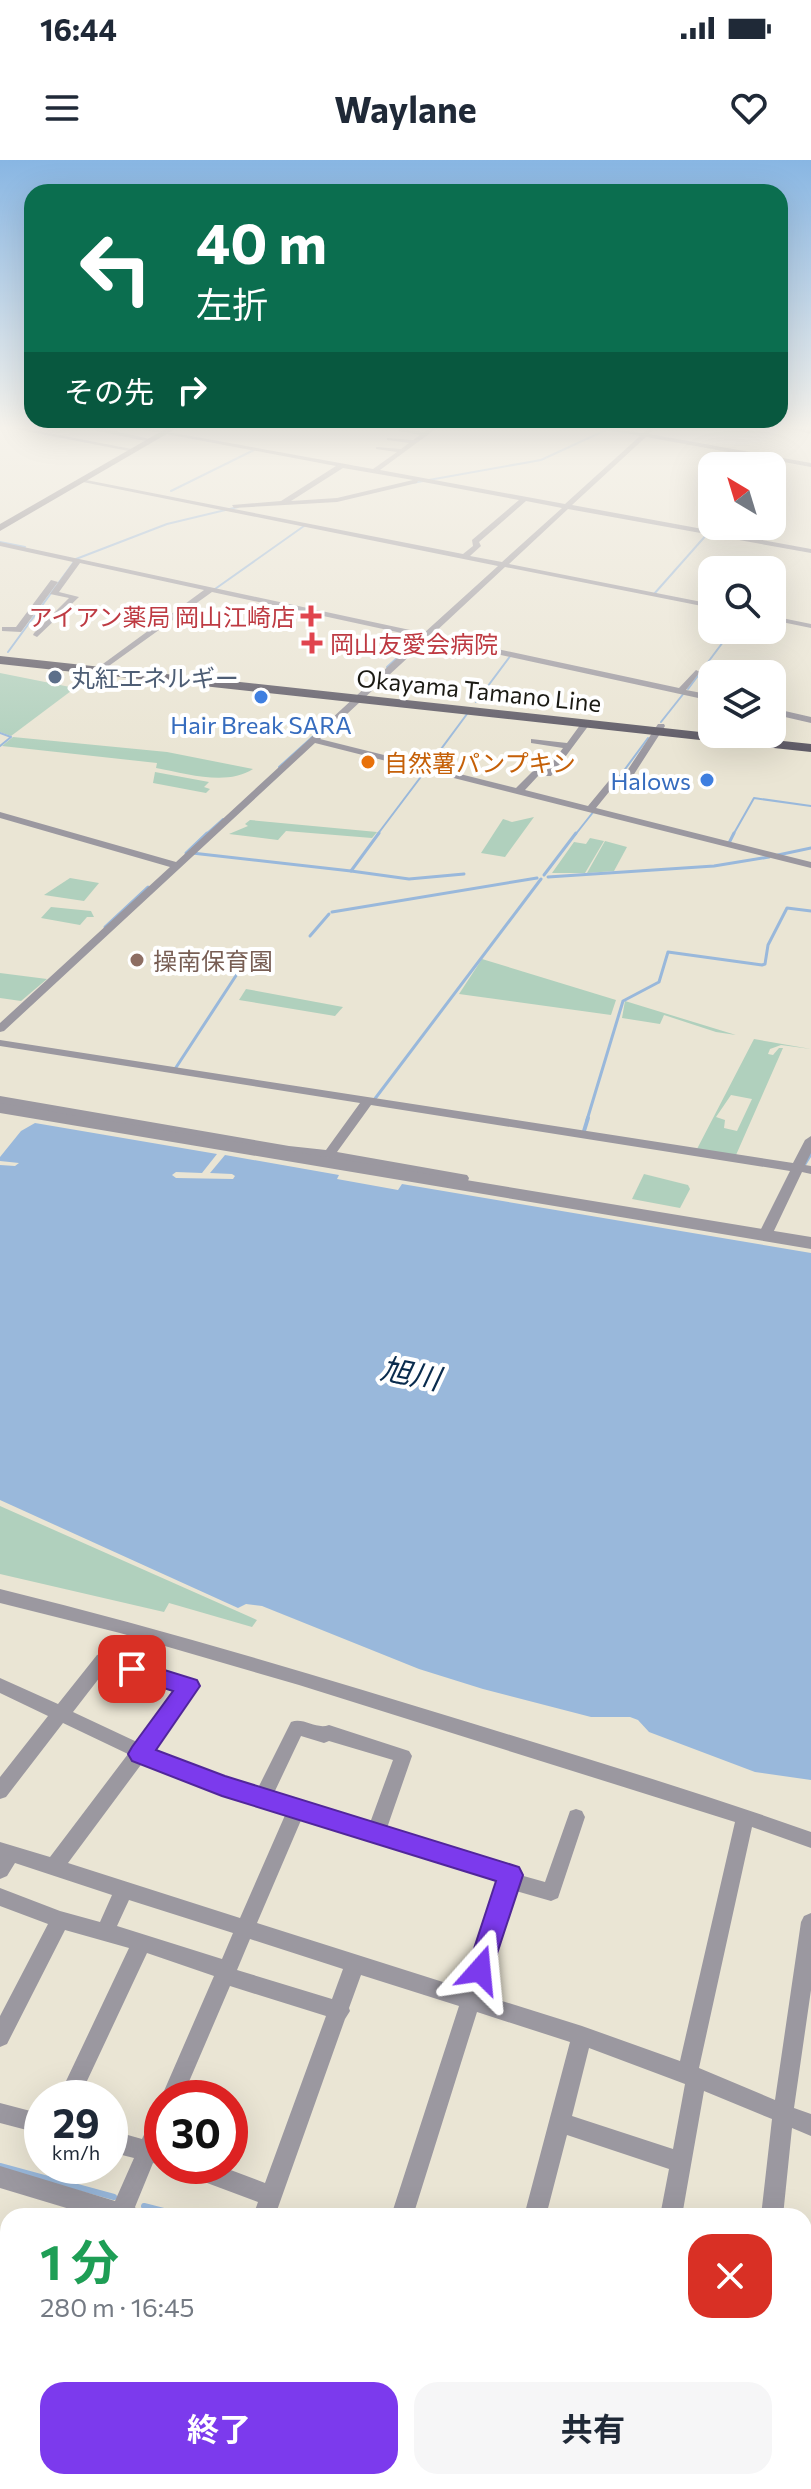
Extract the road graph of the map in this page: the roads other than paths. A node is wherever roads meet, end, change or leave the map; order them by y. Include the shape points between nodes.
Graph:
1 (362, 537) edge
2 (481, 537) edge
3 (534, 537) edge
4 (733, 537) edge
5 (0, 544) edge
6 (811, 551) edge
7 (464, 557) junction
8 (74, 560) junction
9 (503, 565) junction
10 (213, 589) junction
11 (698, 603) edge
12 (786, 621) edge
13 (811, 626) edge
14 (5, 629) dead end
15 (37, 635) dead end
16 (426, 635) junction
17 (0, 657) edge
18 (102, 668) junction
19 (696, 672) dead end
20 (681, 691) junction
21 (698, 695) edge
22 (358, 696) junction
23 (786, 714) edge
24 (811, 720) edge
25 (586, 723) junction
26 (660, 729) junction
27 (698, 731) edge
28 (312, 740) junction
29 (534, 741) dead end
30 (786, 741) edge
31 (811, 745) edge
32 (569, 746) junction
33 (518, 792) junction
34 (593, 811) junction
35 (0, 815) edge
36 (176, 865) junction
37 (811, 865) edge
38 (0, 1029) edge
39 (0, 1043) edge
40 (0, 1100) edge
41 (367, 1103) junction
42 (0, 1108) edge
43 (811, 1140) edge
44 (288, 1152) junction
45 (329, 1154) junction
46 (800, 1169) edge
47 (461, 1184) junction
48 (765, 1235) junction
49 (811, 1243) edge
50 (0, 1596) edge
51 (0, 1685) edge
52 (60, 1715) junction
53 (140, 1754) junction
54 (0, 1791) edge
55 (262, 1798) junction
56 (297, 1809) junction
57 (576, 1817) dead end
58 (745, 1818) junction
59 (376, 1833) junction
60 (811, 1840) edge
61 (4, 1859) edge
62 (55, 1866) junction
63 (509, 1880) junction
64 (122, 1895) junction
65 (0, 1897) edge
66 (60, 1920) junction
67 (811, 1922) edge
68 (105, 1931) junction
69 (242, 1933) junction
70 (142, 1942) junction
71 (354, 1969) junction
72 (225, 1972) junction
73 (468, 2006) junction
74 (340, 2011) junction
75 (0, 2037) edge
76 (580, 2042) junction
77 (692, 2077) junction
78 (77, 2080) edge
79 (179, 2080) edge
80 (0, 2113) edge
81 (783, 2114) junction
82 (24, 2119) edge
83 (558, 2122) junction
84 (811, 2125) edge
85 (681, 2162) junction
86 (144, 2174) edge
87 (0, 2177) edge
88 (226, 2184) edge
89 (268, 2206) edge
90 (100, 2208) edge
91 (127, 2208) edge
92 (405, 2208) edge
93 (537, 2208) edge
94 (672, 2208) edge
95 (773, 2208) edge

1 - 7 street
2 - 7 street
3 - 9 street
4 - 6 street
5 - 8 street
7 - 9 street
8 - 10 street
8 - 14 street via 18,630
8 - 15 street via 54,594 75,597
9 - 11 street
9 - 16 street
10 - 16 street
10 - 18 street
12 - 13 street
16 - 20 street
16 - 22 street
17 - 18 main road, Okayama Tamano Line
18 - 22 main road, Okayama Tamano Line
19 - 20 street
20 - 21 street
22 - 25 main road, Okayama Tamano Line
22 - 26 main road, Okayama Tamano Line
22 - 28 street
23 - 24 street
25 - 26 main road, Okayama Tamano Line
25 - 32 street
26 - 27 main road, Okayama Tamano Line
26 - 31 main road, Okayama Tamano Line
26 - 34 street via 626,780 615,779
28 - 33 street
28 - 36 street
29 - 32 street
30 - 31 main road, Okayama Tamano Line
32 - 33 street via 548,774 536,773
33 - 34 street
34 - 37 street
35 - 36 street
36 - 38 street
39 - 41 street
40 - 44 street
41 - 45 street
41 - 46 street
42 - 44 street
43 - 46 street
44 - 45 street
44 - 47 street
45 - 47 street via 437,1172 463,1178
46 - 48 street
47 - 48 street
48 - 49 street
50 - 58 street via 241,1659
51 - 52 street
52 - 53 street
52 - 53 street via 103,1660 189,1686
52 - 54 street
53 - 55 street
53 - 62 street
55 - 56 street
55 - 59 street via 297,1727 329,1733 403,1756
56 - 59 street
56 - 69 street
57 - 63 street via 551,1892
58 - 60 street
58 - 77 street
59 - 63 street via 511,1875
61 - 62 street
62 - 64 street
63 - 73 street
64 - 68 street
64 - 69 street
65 - 66 street
66 - 68 street
66 - 75 street
67 - 81 street
68 - 70 street
69 - 71 street
69 - 72 street
70 - 72 street
70 - 78 street
71 - 73 street
71 - 74 street
72 - 74 street
72 - 79 street
73 - 76 street
73 - 92 street
74 - 89 street
76 - 77 street
76 - 83 street
77 - 81 street
77 - 85 street
80 - 82 street
81 - 84 street
81 - 95 street
83 - 85 street
83 - 93 street
85 - 94 street
86 - 91 street
87 - 90 street
88 - 89 street

